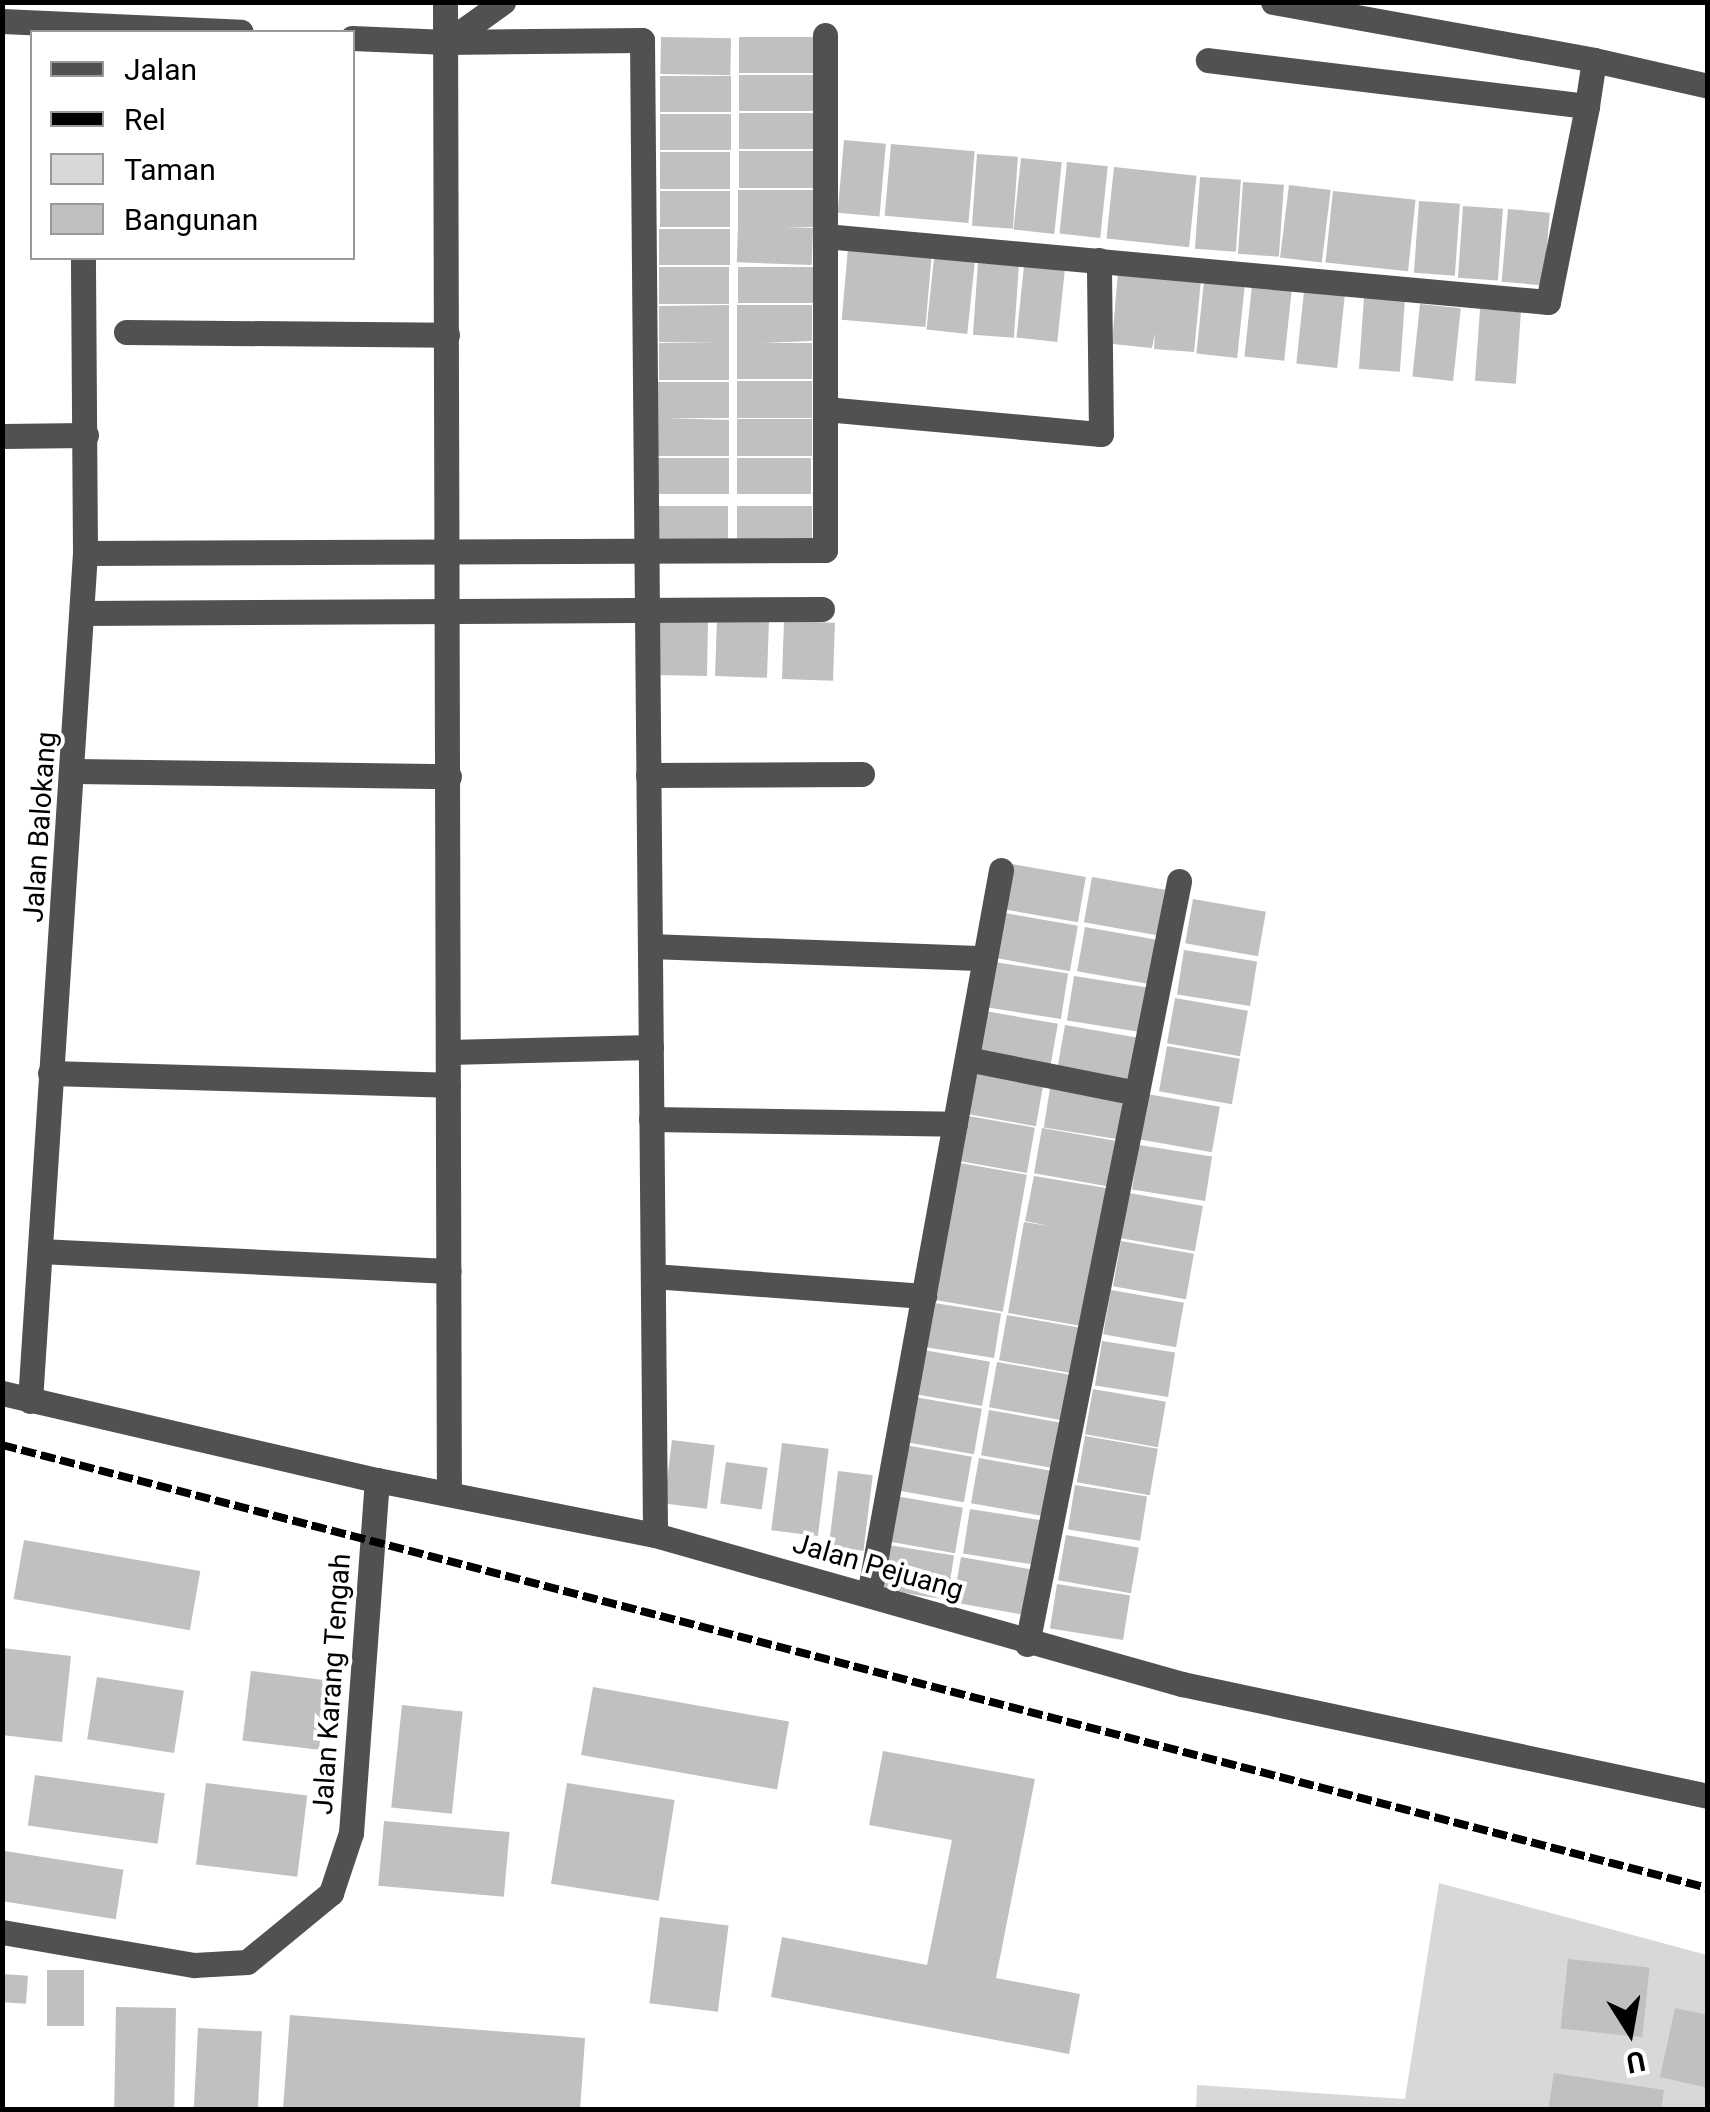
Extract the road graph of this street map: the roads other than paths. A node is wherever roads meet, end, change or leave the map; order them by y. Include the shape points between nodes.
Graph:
1 (445, 2) edge
2 (503, 2) edge
3 (1273, 2) edge
4 (73, 20) edge
5 (2, 22) edge
6 (213, 30) edge
7 (825, 35) dead end
8 (355, 38) edge
9 (447, 42) junction
10 (1208, 60) dead end
11 (1594, 60) junction
12 (1708, 86) edge
13 (1587, 106) junction
14 (824, 236) junction
15 (83, 260) edge
16 (1099, 260) junction
17 (126, 332) dead end
18 (447, 335) junction
19 (825, 410) junction
20 (86, 435) junction
21 (2, 436) edge
22 (647, 551) junction
23 (447, 552) junction
24 (85, 553) junction
25 (647, 609) junction
26 (822, 609) dead end
27 (447, 610) junction
28 (82, 612) junction
29 (75, 771) junction
30 (862, 774) dead end
31 (648, 775) junction
32 (448, 776) junction
33 (1001, 870) dead end
34 (1179, 881) dead end
35 (650, 946) junction
36 (984, 958) junction
37 (651, 1046) junction
38 (448, 1052) junction
39 (967, 1058) junction
40 (50, 1073) junction
41 (448, 1085) junction
42 (1136, 1093) junction
43 (651, 1119) junction
44 (955, 1124) junction
45 (40, 1251) junction
46 (449, 1271) junction
47 (652, 1276) junction
48 (924, 1296) junction
49 (2, 1393) edge
50 (30, 1401) junction
51 (377, 1480) junction
52 (450, 1490) junction
53 (655, 1534) junction
54 (869, 1595) junction
55 (1028, 1644) junction
56 (1708, 1796) edge
57 (2, 1932) edge

1 - 9 street
2 - 9 street
3 - 11 street
4 - 5 street
4 - 6 street
7 - 14 street
8 - 9 street
9 - 18 street
9 - 22 street via 642,40
10 - 13 street
11 - 12 street
11 - 13 street
13 - 16 street via 1548,302
14 - 16 street
14 - 19 street
15 - 20 street, Jalan Balokang
16 - 19 street via 1101,434
17 - 18 street
18 - 23 street
19 - 22 street via 825,550
20 - 21 street
20 - 24 street, Jalan Balokang
22 - 23 street
22 - 25 street
23 - 24 street
23 - 27 street
24 - 28 street, Jalan Balokang
25 - 26 street
25 - 27 street
25 - 31 street
27 - 28 street
27 - 32 street
28 - 29 street, Jalan Balokang
29 - 32 street
29 - 40 street, Jalan Balokang
30 - 31 street
31 - 35 street
32 - 38 street
33 - 36 street
34 - 42 street
35 - 36 street
35 - 37 street
36 - 39 street
37 - 38 street
37 - 43 street
38 - 41 street
39 - 42 street
39 - 44 street
40 - 41 street
40 - 45 street, Jalan Balokang
41 - 46 street
42 - 55 street
43 - 44 street
43 - 47 street
44 - 48 street
45 - 46 street
45 - 50 street, Jalan Balokang
46 - 52 street
47 - 48 street
47 - 53 street
48 - 54 street
49 - 50 street, Jalan Pejuang
50 - 51 street, Jalan Pejuang
51 - 52 street, Jalan Pejuang
51 - 57 street, Jalan Karang Tengah via 351,1833 330,1892 247,1962 194,1965
52 - 53 street, Jalan Pejuang
53 - 54 street, Jalan Pejuang
54 - 55 street, Jalan Pejuang
55 - 56 street, Jalan Pejuang via 1182,1684

